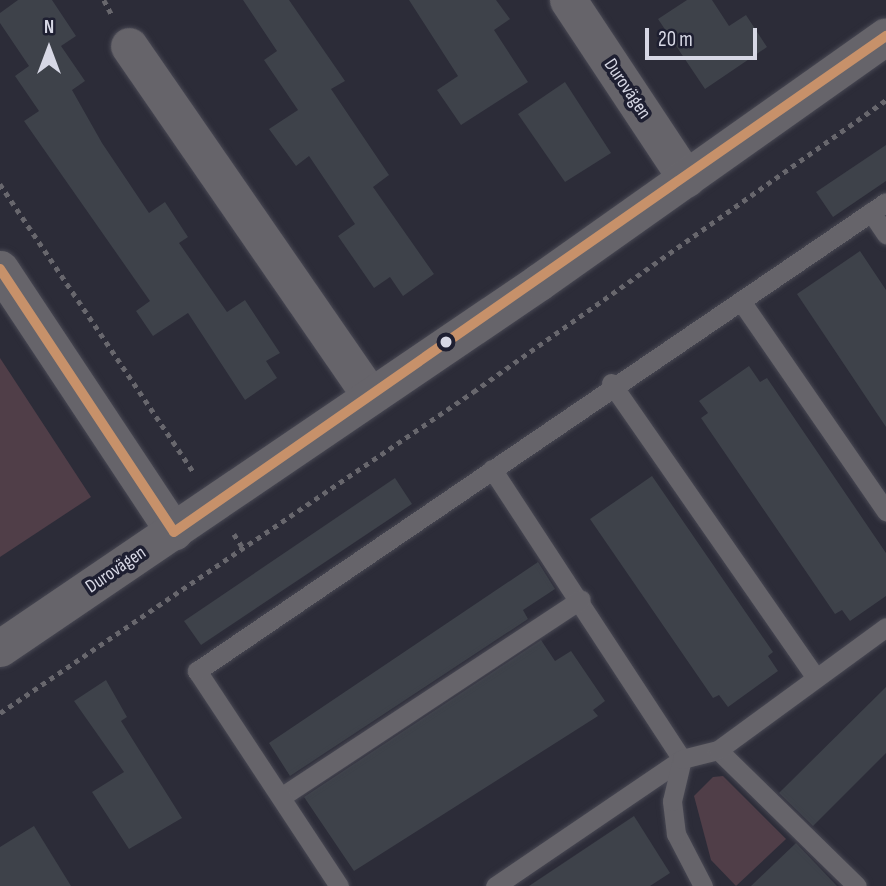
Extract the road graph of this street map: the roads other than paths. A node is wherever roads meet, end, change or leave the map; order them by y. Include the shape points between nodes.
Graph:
1 (568, 0) edge
2 (886, 36) edge
3 (129, 46) dead end
4 (686, 178) junction
5 (879, 207) edge
6 (886, 234) edge
7 (0, 269) edge
8 (743, 304) junction
9 (611, 383) junction
10 (370, 396) junction
11 (492, 469) junction
12 (886, 511) edge
13 (174, 532) junction
14 (581, 599) junction
15 (886, 626) edge
16 (0, 648) edge
17 (815, 677) junction
18 (718, 750) junction
19 (682, 759) junction
20 (281, 797) junction
21 (339, 886) edge
22 (495, 886) edge
23 (702, 886) edge
24 (857, 886) edge

1 - 4 street, Durovägen
2 - 4 street, Durovägen
3 - 10 street
4 - 10 street, Durovägen
5 - 6 lane
5 - 8 lane
7 - 13 street
8 - 9 lane
8 - 12 lane
9 - 11 lane
9 - 17 lane
10 - 13 street, Durovägen
11 - 14 lane
11 - 20 lane via 197,671
13 - 16 street, Durovägen
14 - 19 lane
14 - 20 lane
15 - 17 lane
17 - 18 lane
18 - 19 lane
18 - 24 lane
19 - 22 lane
19 - 23 lane via 672,801 676,834
20 - 21 lane

